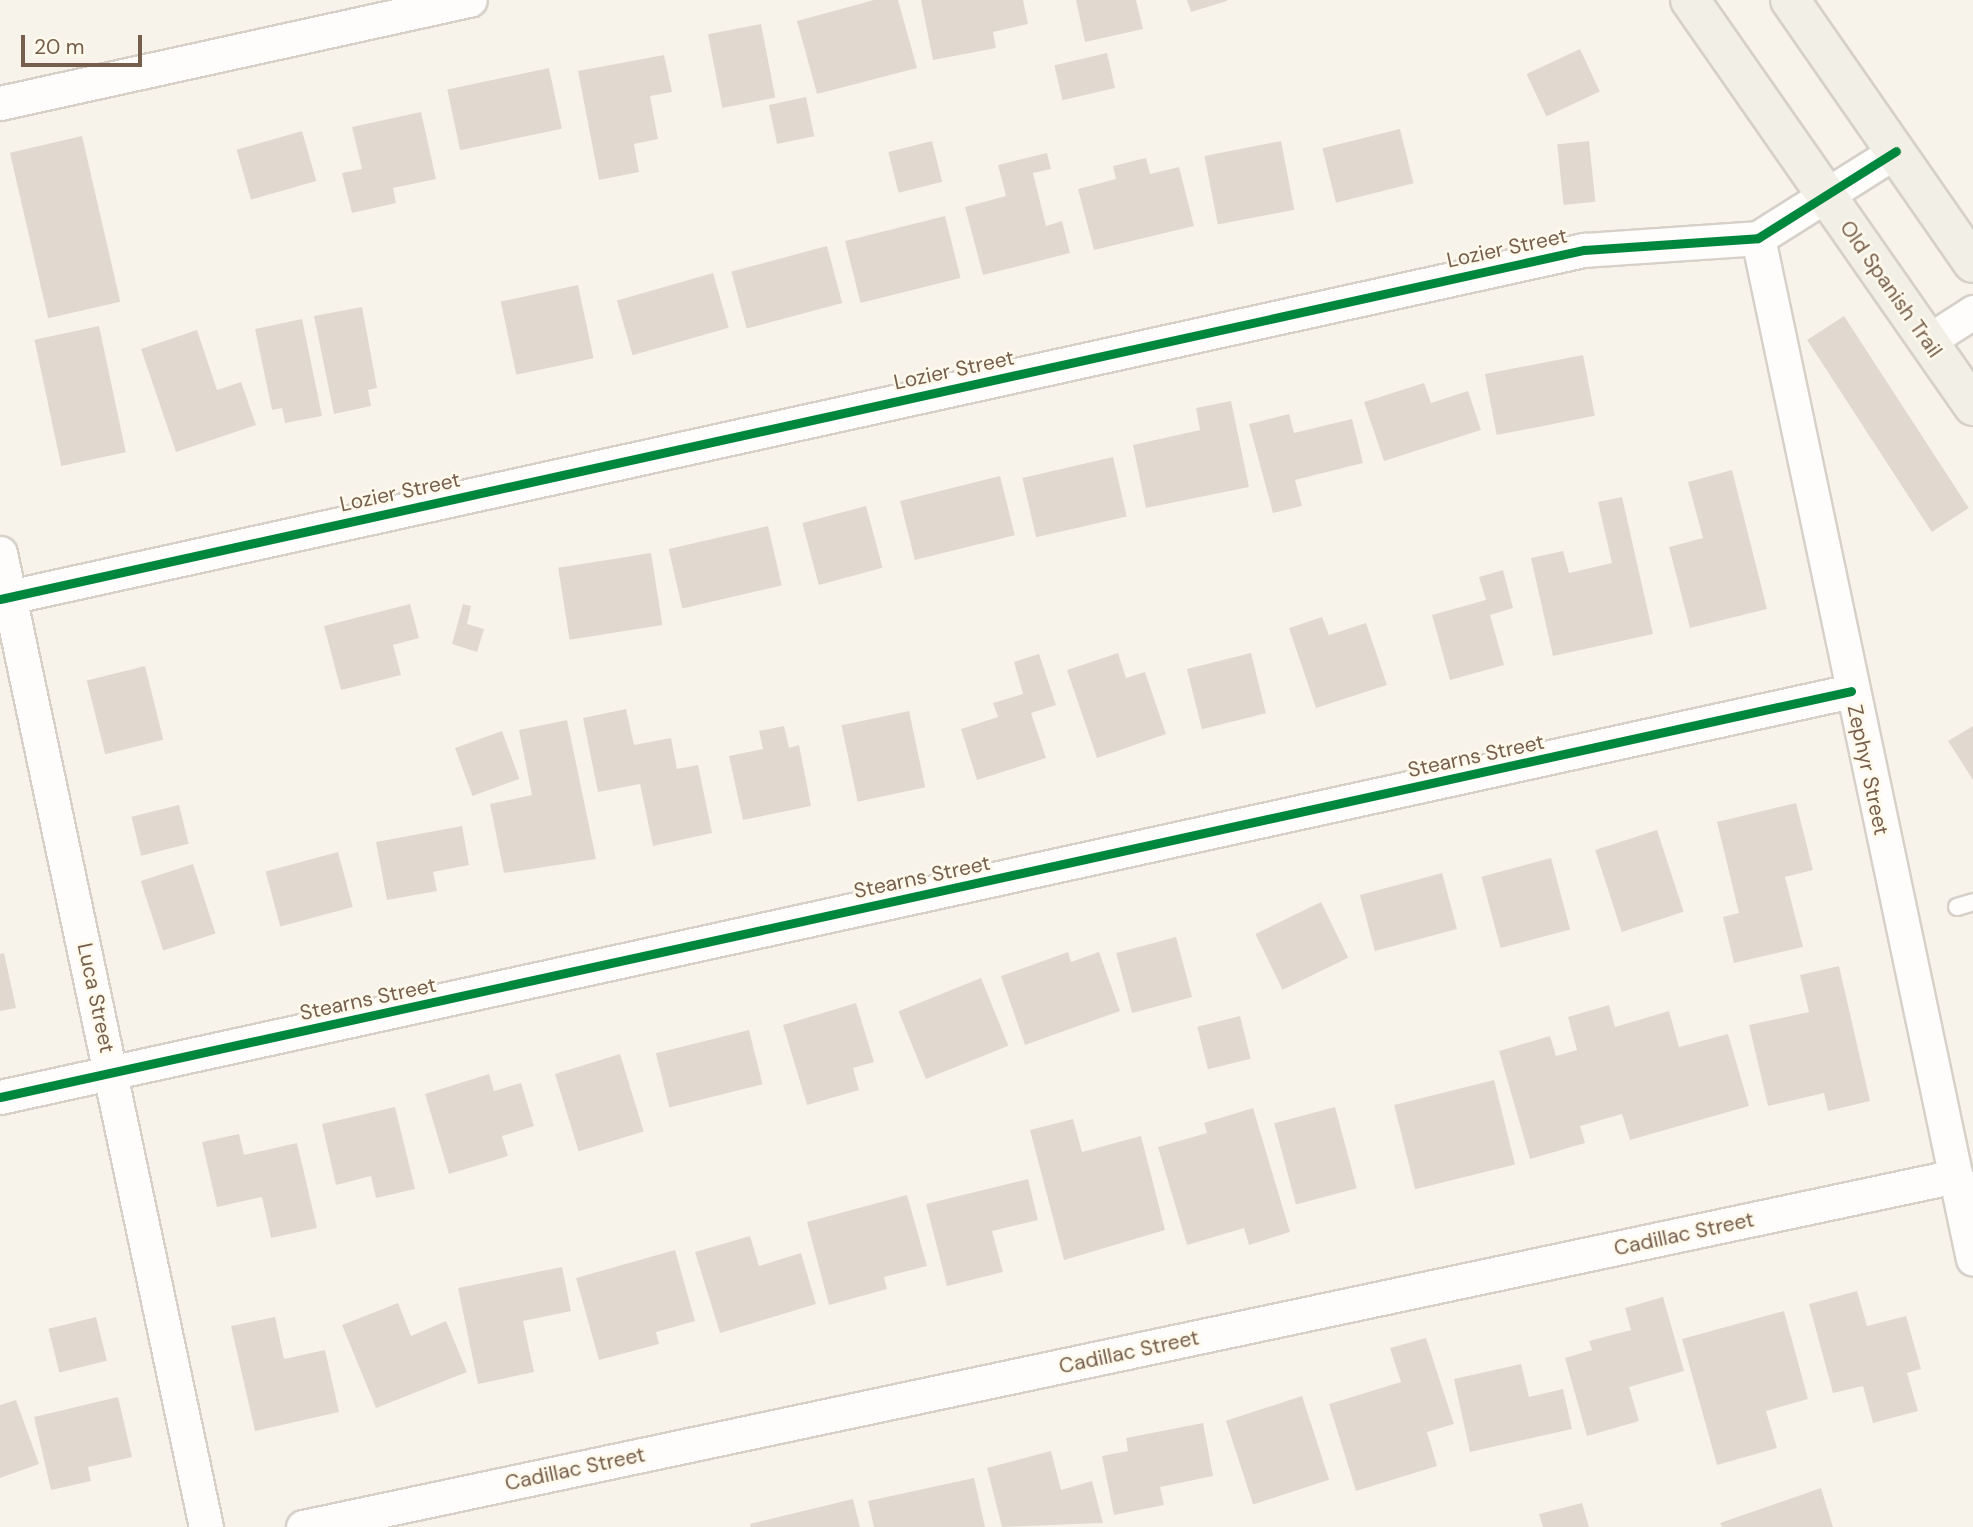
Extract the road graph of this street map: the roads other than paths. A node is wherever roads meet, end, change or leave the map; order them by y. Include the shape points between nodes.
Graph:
1 (470, 0) edge
2 (1690, 0) edge
3 (1790, 0) edge
4 (0, 103) edge
5 (1896, 151) junction
6 (1828, 200) junction
7 (1758, 238) junction
8 (1973, 263) edge
9 (1973, 312) edge
10 (1928, 341) junction
11 (1973, 405) edge
12 (0, 552) edge
13 (5, 598) edge
14 (1851, 691) junction
15 (112, 1073) junction
16 (0, 1097) edge
17 (1956, 1176) junction
18 (1973, 1259) edge
19 (206, 1527) edge
20 (303, 1527) edge

1 - 4 street
2 - 6 main road, Old Spanish Trail
3 - 5 main road
5 - 6 street, Lozier Street
5 - 8 main road
6 - 7 street, Lozier Street
6 - 10 main road, Old Spanish Trail
7 - 13 street, Lozier Street via 1584,250
7 - 14 street, Zephyr Street
9 - 10 street
10 - 11 main road, Old Spanish Trail
12 - 13 street, Luca Street
13 - 15 street, Luca Street
14 - 15 street, Stearns Street
14 - 17 street, Zephyr Street
15 - 16 street, Stearns Street
15 - 19 street, Luca Street
17 - 18 street, Zephyr Street
17 - 20 street, Cadillac Street

